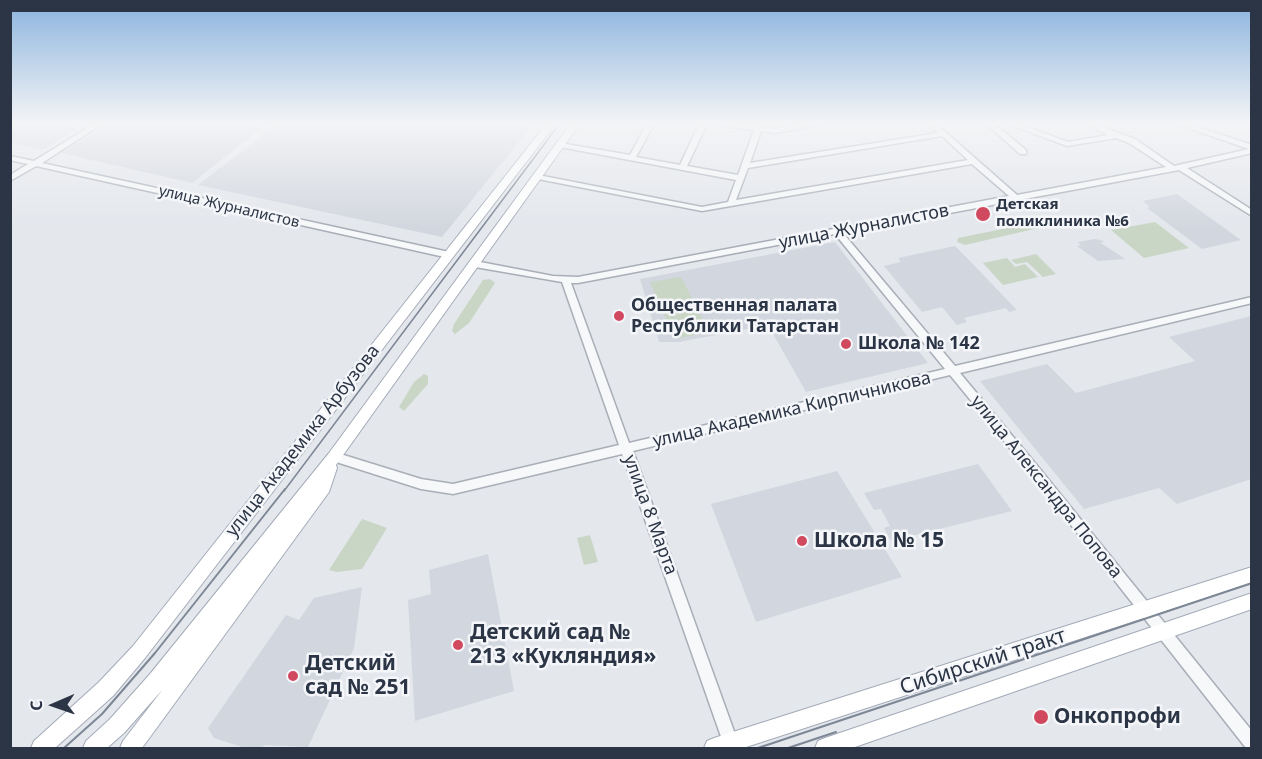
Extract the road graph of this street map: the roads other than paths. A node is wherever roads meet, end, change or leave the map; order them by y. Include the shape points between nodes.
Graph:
1 (45, 157) edge
2 (525, 157) edge
3 (551, 157) edge
4 (629, 157) edge
5 (687, 157) edge
6 (748, 157) edge
7 (798, 157) edge
8 (970, 157) edge
9 (1160, 157) edge
10 (1216, 157) edge
11 (10, 158) edge
12 (632, 158) joint
13 (974, 161) junction
14 (35, 164) junction
15 (745, 166) junction
16 (682, 167) junction
17 (1176, 167) junction
18 (538, 177) junction
19 (740, 178) junction
20 (10, 179) edge
21 (1016, 198) junction
22 (731, 204) junction
23 (1251, 214) edge
24 (837, 231) junction
25 (448, 255) junction
26 (475, 264) junction
27 (566, 281) junction
28 (1251, 300) edge
29 (952, 372) junction
30 (626, 449) junction
31 (334, 457) junction
32 (1251, 575) edge
33 (1251, 601) edge
34 (1146, 610) junction
35 (1162, 630) junction
36 (1251, 744) edge
37 (726, 747) edge
38 (41, 748) edge
39 (93, 748) edge
40 (130, 748) edge
41 (825, 748) edge

1 - 14 street
2 - 25 main road, улица Академика Арбузова
3 - 18 main road, улица Академика Арбузова
4 - 12 street
5 - 16 street
6 - 15 street
7 - 15 street
8 - 13 street
9 - 17 street
10 - 17 street, улица Журналистов
11 - 14 street, улица Журналистов
12 - 16 street
13 - 21 street
13 - 22 street
14 - 20 street
14 - 25 street, улица Журналистов
15 - 19 street
16 - 19 street
17 - 21 street, улица Журналистов
17 - 23 street
18 - 22 street via 702,209
18 - 26 main road, улица Академика Арбузова
19 - 22 street
21 - 24 street, улица Журналистов
24 - 27 street, улица Журналистов
24 - 29 street, улица Александра Попова
25 - 38 main road, улица Академика Арбузова via 139,652 106,689
26 - 27 street, улица Журналистов
26 - 31 main road, улица Академика Арбузова
27 - 30 street, улица 8 Марта
28 - 29 street, улица Академика Кирпичникова
29 - 30 street, улица Академика Кирпичникова
29 - 34 street, улица Александра Попова
30 - 31 street, улица Академика Кирпичникова via 453,489
30 - 37 street, улица 8 Марта
31 - 39 main road, улица Академика Арбузова via 157,681
31 - 40 main road via 324,487
32 - 34 main road, Сибирский тракт
33 - 35 main road, Сибирский тракт
34 - 35 street, улица Александра Попова
34 - 37 main road, Сибирский тракт
35 - 36 street, улица Александра Попова
35 - 41 main road, Сибирский тракт

